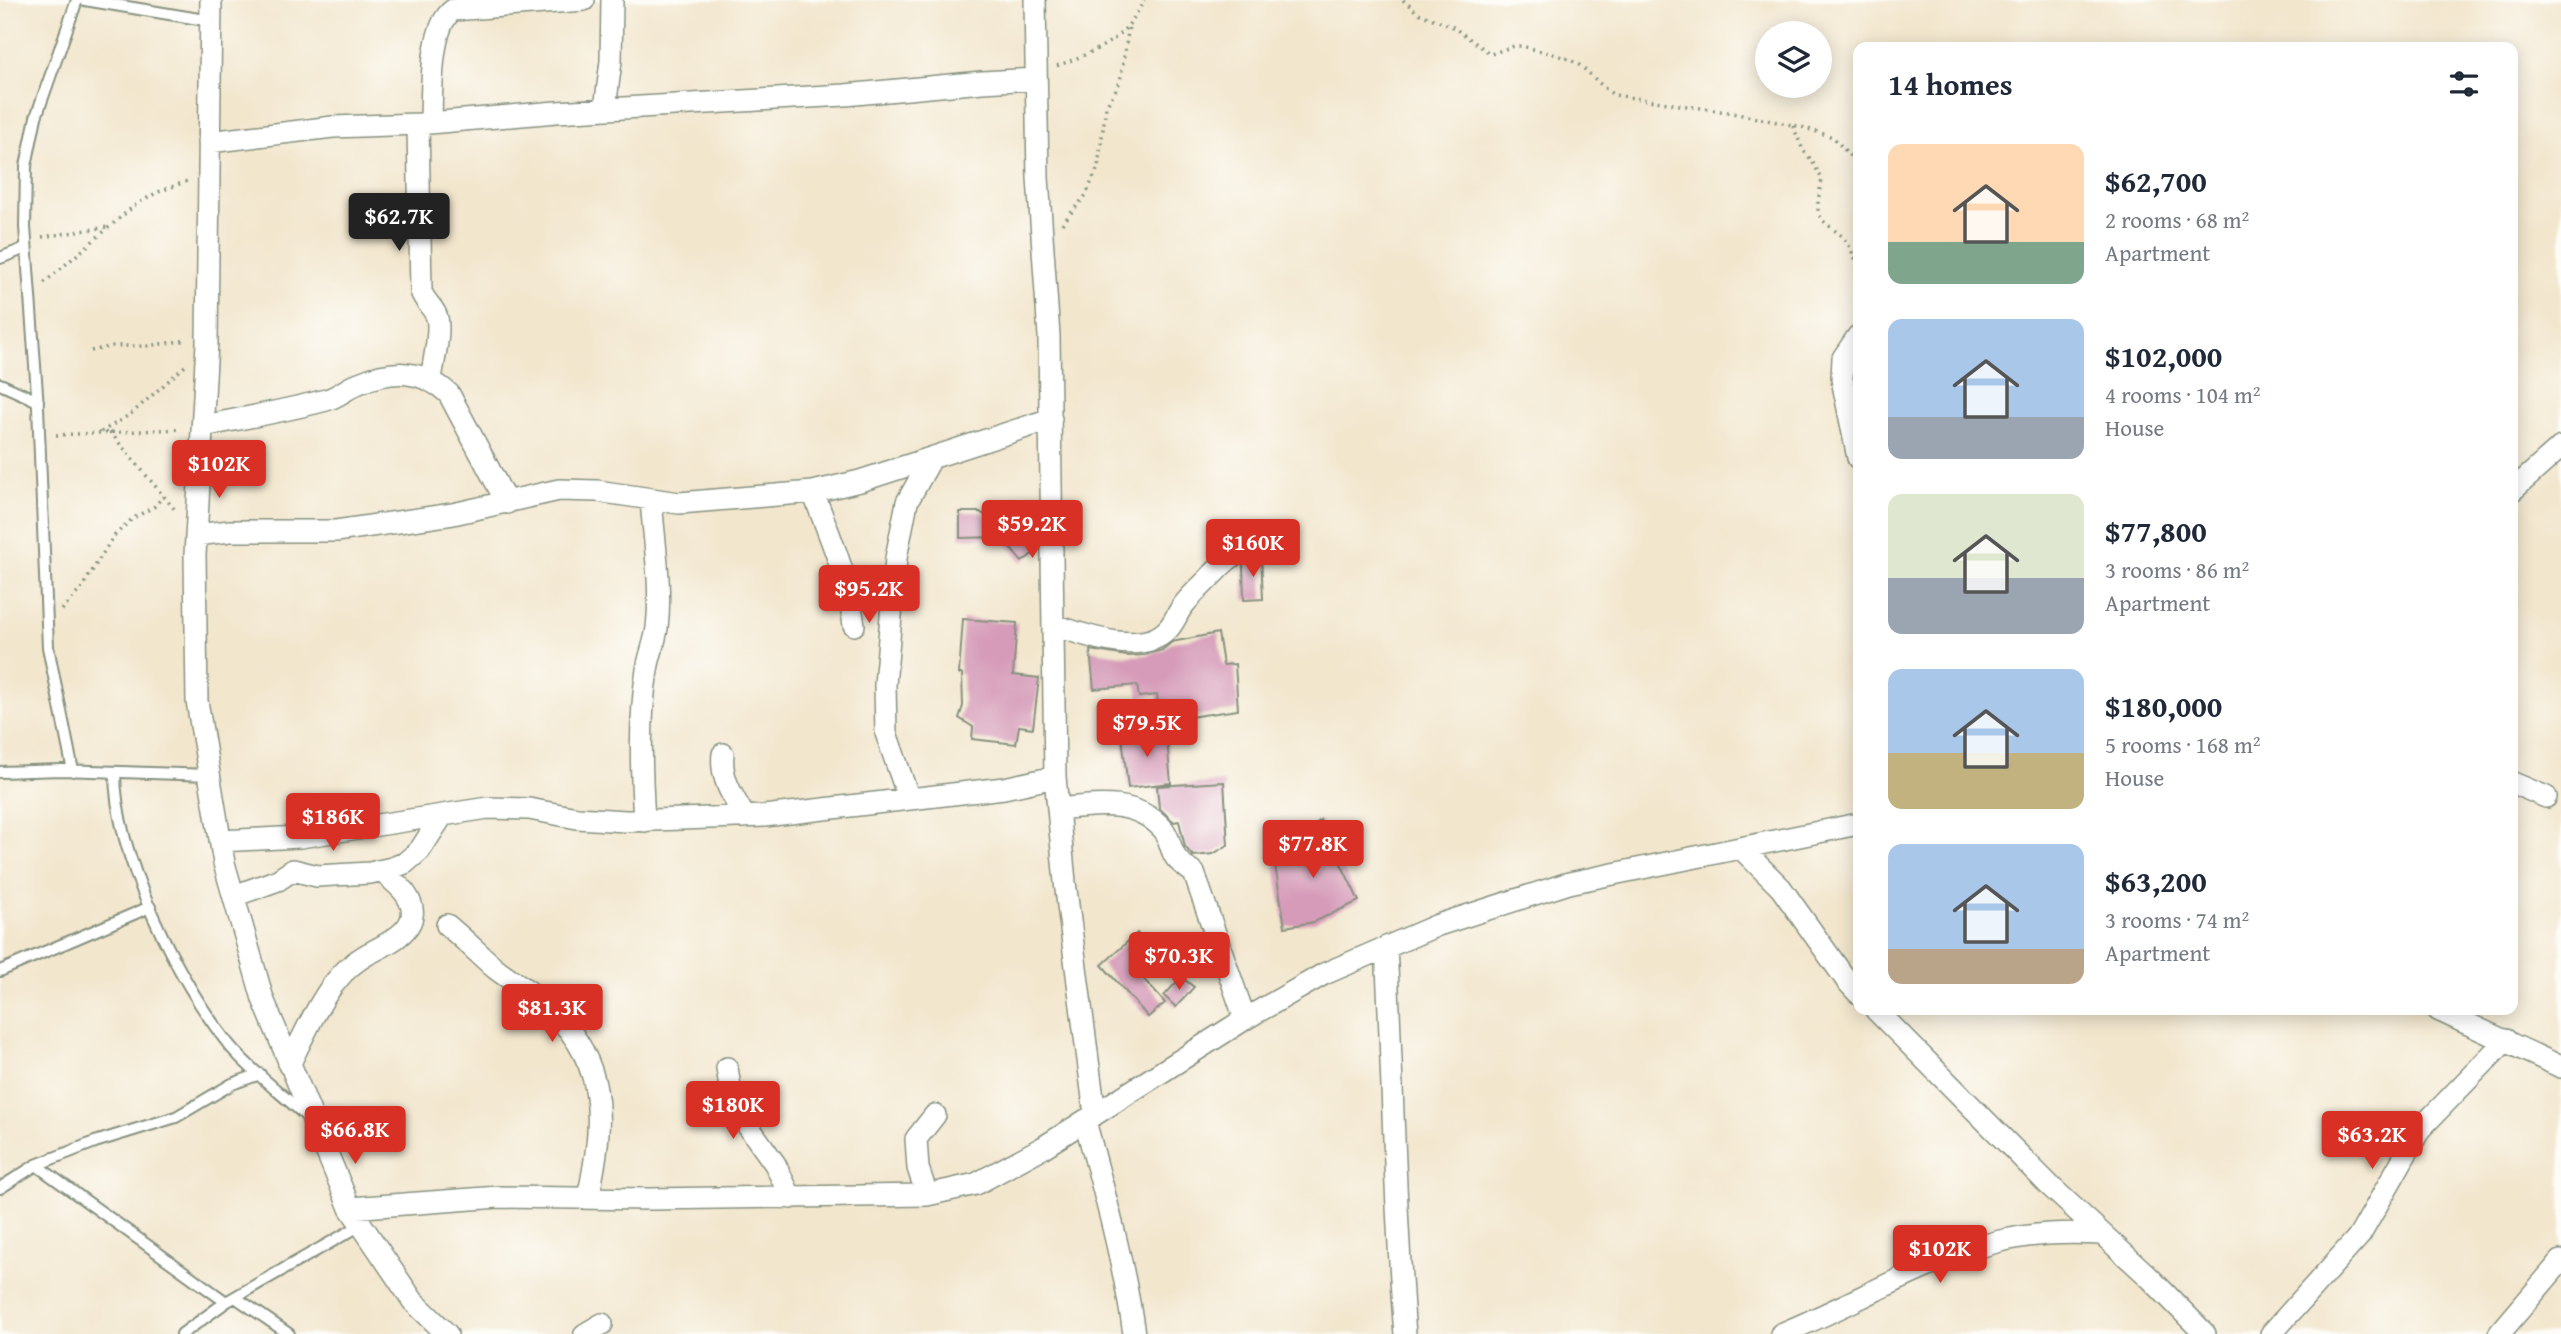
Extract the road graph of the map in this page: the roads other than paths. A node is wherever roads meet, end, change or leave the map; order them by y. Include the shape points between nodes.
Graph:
1 (77, 0) edge
2 (584, 0) edge
3 (612, 0) edge
4 (1035, 0) edge
5 (211, 11) edge
6 (1036, 76) junction
7 (605, 109) junction
8 (425, 123) junction
9 (209, 142) junction
10 (26, 244) junction
11 (0, 258) edge
12 (1853, 343) edge
13 (431, 379) junction
14 (0, 384) edge
15 (38, 401) junction
16 (1051, 419) junction
17 (203, 427) junction
18 (1853, 433) edge
19 (2561, 447) edge
20 (932, 459) junction
21 (2518, 486) edge
22 (813, 492) junction
23 (651, 499) junction
24 (507, 503) junction
25 (196, 533) junction
26 (1241, 551) dead end
27 (854, 625) dead end
28 (1054, 625) junction
29 (723, 754) dead end
30 (73, 771) junction
31 (0, 772) edge
32 (115, 772) junction
33 (210, 775) junction
34 (1055, 777) junction
35 (2518, 785) edge
36 (2546, 797) dead end
37 (909, 799) junction
38 (1059, 809) junction
39 (442, 816) junction
40 (745, 817) junction
41 (644, 821) junction
42 (1853, 825) edge
43 (220, 841) junction
44 (1741, 848) junction
45 (382, 871) junction
46 (234, 896) junction
47 (150, 907) junction
48 (447, 925) dead end
49 (1386, 947) junction
50 (0, 971) edge
51 (1853, 988) edge
52 (1881, 1015) edge
53 (2449, 1015) edge
54 (1245, 1019) junction
55 (2505, 1040) junction
56 (289, 1065) junction
57 (2561, 1067) edge
58 (727, 1068) dead end
59 (260, 1073) junction
60 (935, 1115) dead end
61 (1090, 1118) junction
62 (313, 1122) junction
63 (36, 1166) junction
64 (0, 1188) edge
65 (927, 1195) junction
66 (588, 1198) junction
67 (791, 1198) junction
68 (356, 1217) junction
69 (2102, 1234) junction
70 (2561, 1261) edge
71 (231, 1300) junction
72 (182, 1334) edge
73 (289, 1334) edge
74 (447, 1334) edge
75 (1133, 1334) edge
76 (1405, 1334) edge
77 (1781, 1334) edge
78 (2204, 1334) edge
79 (2271, 1334) edge
80 (2499, 1334) edge

1 - 5 lane
1 - 10 lane via 36,117 26,166
2 - 8 street via 453,10 445,15
3 - 7 street
4 - 6 street
5 - 9 street
6 - 7 street via 845,95
6 - 16 street
7 - 8 street
8 - 9 street via 333,127
8 - 13 street via 421,291 439,326
9 - 17 street
10 - 11 lane
10 - 15 lane
12 - 18 street via 1843,358 1842,379
13 - 17 street via 400,373 376,377 332,399
13 - 24 street via 449,394
14 - 15 lane
15 - 30 lane via 48,647
16 - 20 street
16 - 28 street
17 - 25 street
19 - 21 street
20 - 22 street
20 - 37 street via 907,502 895,558 885,685 886,733
22 - 23 street via 679,503
22 - 27 street via 840,558
23 - 24 street via 559,490
23 - 41 street via 659,592 643,719
24 - 25 street via 336,531
25 - 33 street via 197,701
26 - 28 street via 1226,560 1154,640 1134,643 1090,638
28 - 34 street
29 - 40 street via 726,782
30 - 31 lane
30 - 32 lane
32 - 33 lane
32 - 47 lane via 120,819
33 - 43 street
34 - 37 street
34 - 38 street
35 - 36 street
37 - 40 street
38 - 54 street via 1091,806 1143,811 1165,831 1176,858 1194,873
38 - 61 street
39 - 41 street via 488,808
39 - 43 street via 300,837
39 - 45 street via 420,850 405,863
40 - 41 street
42 - 44 street
43 - 46 street
44 - 49 street via 1569,883 1438,925
44 - 51 street via 1781,888
45 - 46 street via 317,876 293,870
45 - 56 street via 410,904 413,916 408,928 336,980
46 - 56 street via 263,999
47 - 50 lane
47 - 59 lane via 193,995 232,1048
48 - 66 street via 539,1000 565,1026 583,1054 600,1103 598,1150
49 - 54 street via 1324,974
49 - 76 street
52 - 69 street
53 - 55 street
54 - 61 street
55 - 57 street
55 - 79 street via 2420,1129 2360,1235
56 - 62 street
58 - 67 street via 738,1112 775,1164
59 - 62 lane
59 - 63 lane via 176,1117
60 - 65 street via 916,1139 918,1168
61 - 65 street via 976,1184
61 - 75 street
62 - 68 street
63 - 64 lane
63 - 71 lane
65 - 67 street
66 - 67 street
66 - 68 street via 499,1197
68 - 71 lane
68 - 74 street via 413,1301
69 - 77 street via 2003,1240 1962,1252
69 - 78 street
70 - 80 street
71 - 72 lane
71 - 73 lane

